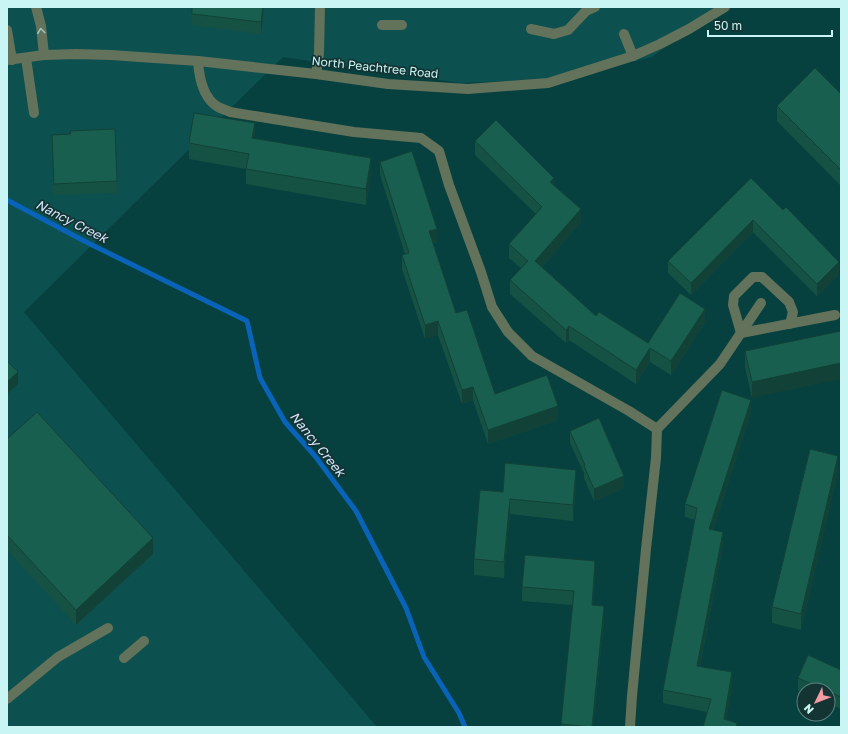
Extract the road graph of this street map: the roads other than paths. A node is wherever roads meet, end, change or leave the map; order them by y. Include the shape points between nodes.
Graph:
1 (36, 7) edge
2 (320, 7) edge
3 (595, 7) edge
4 (725, 7) edge
5 (382, 25) dead end
6 (402, 26) dead end
7 (531, 29) dead end
8 (7, 30) edge
9 (624, 34) dead end
10 (44, 55) junction
11 (632, 56) junction
12 (26, 58) junction
13 (9, 60) edge
14 (198, 61) junction
15 (316, 74) junction
16 (34, 113) dead end
17 (761, 303) dead end
18 (835, 315) dead end
19 (790, 324) junction
20 (742, 333) junction
21 (657, 429) junction
22 (108, 628) dead end
23 (144, 640) dead end
24 (124, 658) dead end
25 (7, 699) edge
26 (630, 727) edge

10 -> 1 street
2 - 15 street
3 - 7 street via 586,11 568,30 554,34
4 - 11 street, North Peachtree Road via 683,32
5 - 6 street
8 - 13 street
9 - 11 street
10 - 12 street, North Peachtree Road
10 - 14 street, North Peachtree Road via 110,55
11 - 15 street, North Peachtree Road via 548,83 468,89 388,84
12 - 13 street, North Peachtree Road
12 - 16 street
14 - 15 street, North Peachtree Road
14 - 21 street via 206,95 217,106 230,112 354,132 421,138 439,151 492,307 508,332 532,356
17 - 20 street
18 - 19 street
19 - 20 street
19 - 20 street via 793,312 789,302 762,277 753,277 734,296 733,305
20 - 21 street via 720,364
21 - 26 street
22 - 25 street via 58,657
23 - 24 street

